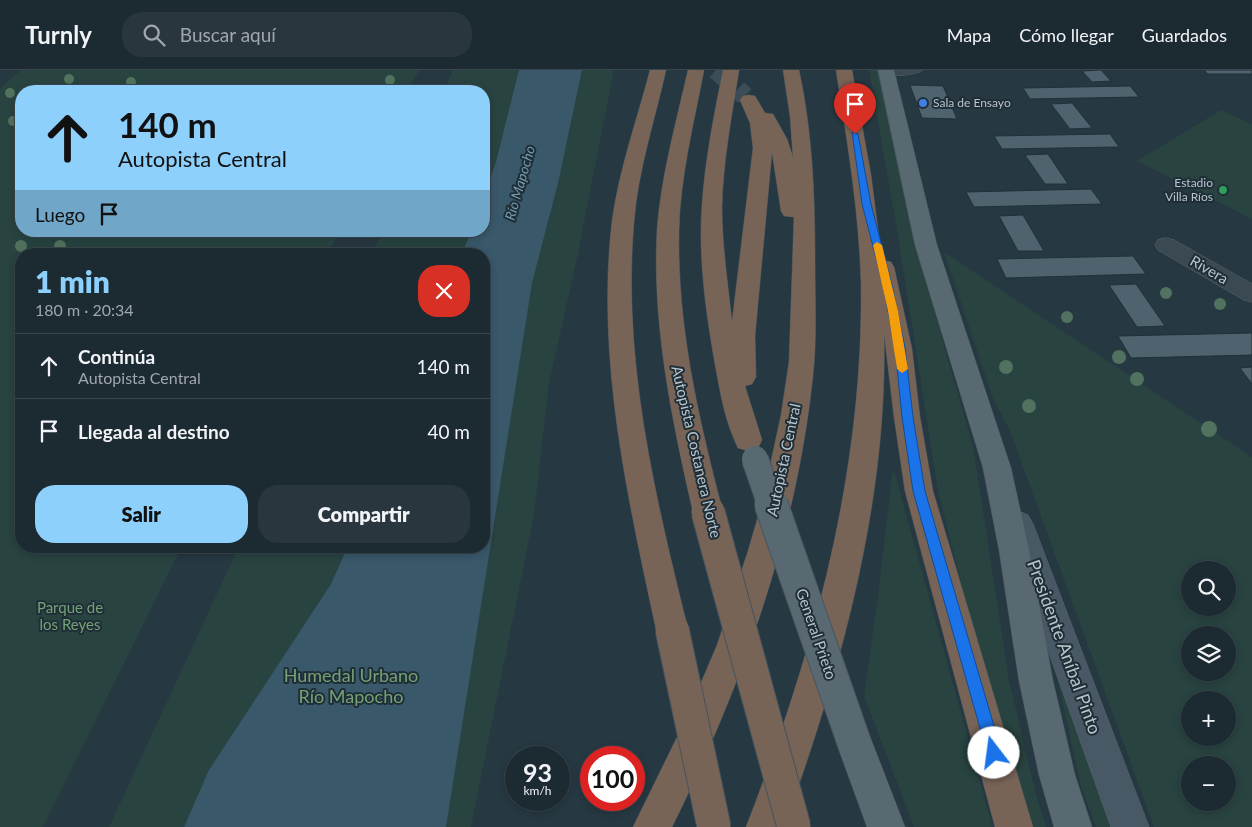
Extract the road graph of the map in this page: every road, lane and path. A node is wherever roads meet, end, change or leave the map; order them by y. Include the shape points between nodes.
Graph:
1 (658, 70) edge
2 (696, 70) edge
3 (731, 70) edge
4 (791, 70) edge
5 (827, 70) edge
6 (844, 70) edge
7 (918, 70) edge
8 (886, 71) edge
9 (857, 150) junction
10 (866, 204) junction
11 (1166, 245) dead end
12 (804, 284) junction
13 (1252, 294) edge
14 (751, 449) junction
15 (997, 468) junction
16 (652, 827) edge
17 (714, 827) edge
18 (765, 827) edge
19 (794, 827) edge
20 (886, 827) edge
21 (1014, 827) edge
22 (1073, 827) edge
23 (1130, 827) edge

1 - 17 highway, bridge via 627,194 619,270 624,386 649,531
2 - 19 highway, Autopista Costanera Norte, bridge via 672,189 668,263 674,352 708,512
3 - 14 highway via 719,136 712,237 721,328 734,395
4 - 12 highway, Autopista Central via 804,167
5 - 9 highway
6 - 9 highway
7 - 8 lane
8 - 15 main road via 926,245
9 - 10 highway
10 - 18 highway via 872,282 872,359 861,471 830,629
10 - 21 highway via 900,348 919,491
11 - 13 street, Rivera
12 - 14 highway via 781,151 769,121 747,98 756,110 762,128 742,336
12 - 16 highway, Autopista Central via 799,389 767,539 722,676 681,773
14 - 20 main road, General Prieto, bridge
15 - 22 main road via 1036,681 1057,775
15 - 23 main road, Presidente Aníbal Pinto

